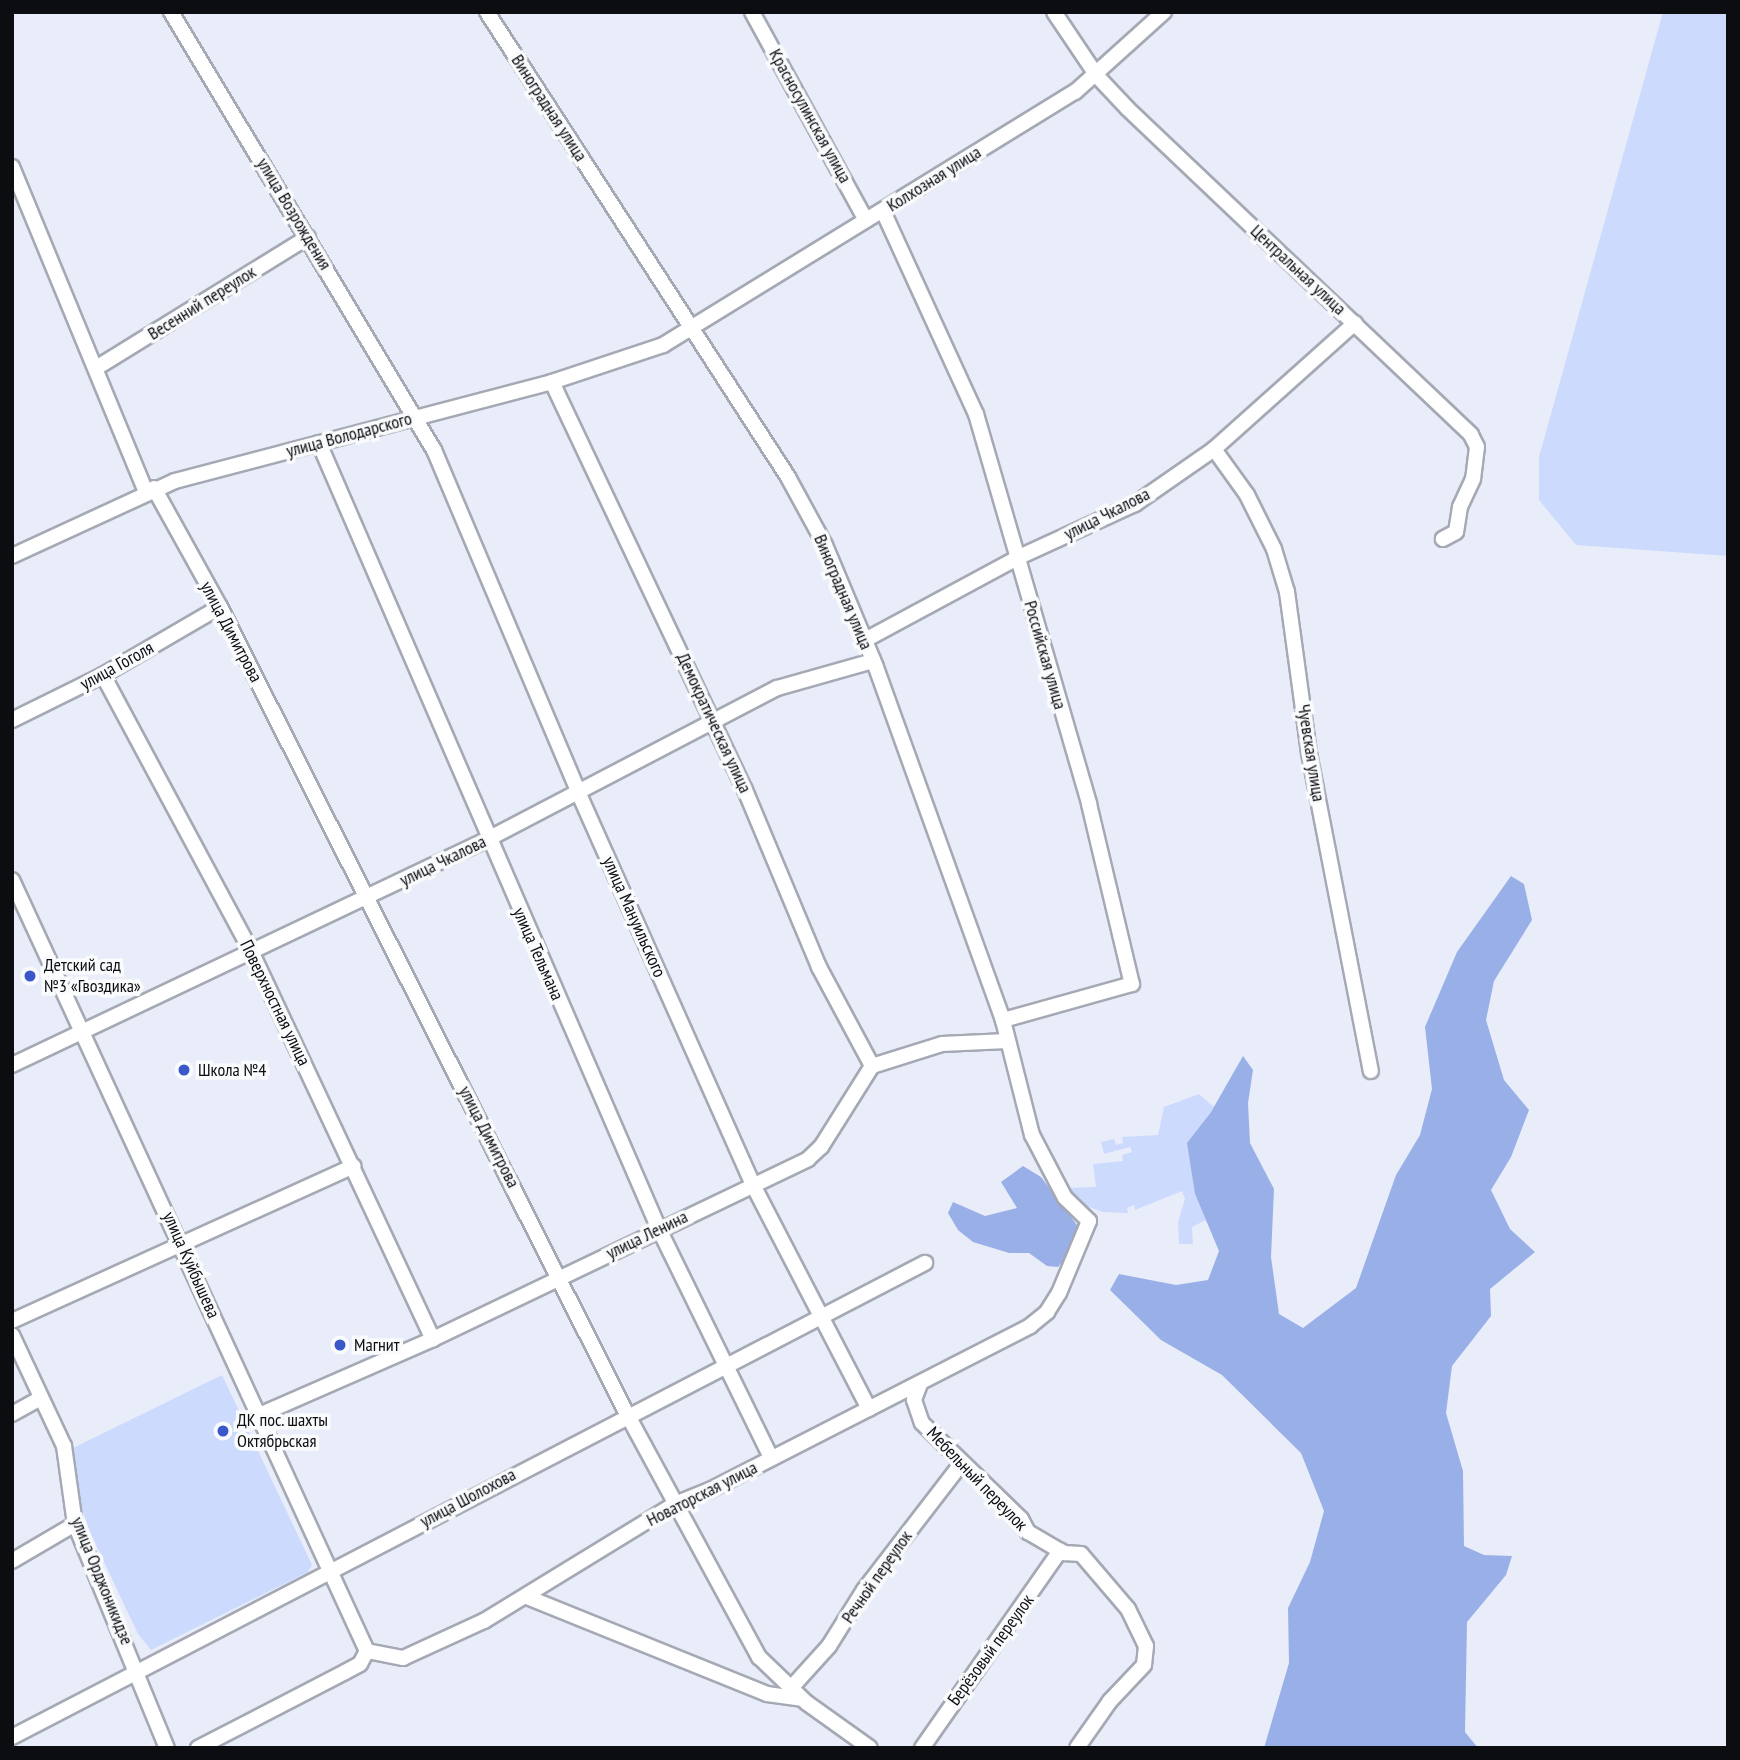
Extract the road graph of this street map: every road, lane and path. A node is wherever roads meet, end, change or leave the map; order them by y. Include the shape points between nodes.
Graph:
1 (171, 12) edge
2 (487, 12) edge
3 (752, 12) edge
4 (1054, 12) edge
5 (1164, 12) edge
6 (1097, 76) junction
7 (12, 167) edge
8 (883, 211) junction
9 (866, 220) junction
10 (308, 237) junction
11 (1355, 323) junction
12 (692, 330) junction
13 (96, 368) junction
14 (552, 382) junction
15 (417, 417) junction
16 (319, 443) junction
17 (1214, 449) junction
18 (150, 490) junction
19 (1443, 539) dead end
20 (12, 556) edge
21 (1017, 558) junction
22 (220, 607) junction
23 (864, 640) junction
24 (873, 661) junction
25 (103, 675) junction
26 (712, 719) junction
27 (12, 720) edge
28 (579, 794) junction
29 (488, 839) junction
30 (12, 880) edge
31 (367, 897) junction
32 (251, 951) junction
33 (1003, 1020) junction
34 (83, 1032) junction
35 (1007, 1041) junction
36 (12, 1065) edge
37 (872, 1066) junction
38 (1371, 1071) dead end
39 (353, 1166) junction
40 (753, 1185) junction
41 (1089, 1221) joint
42 (659, 1229) junction
43 (182, 1244) junction
44 (925, 1263) dead end
45 (560, 1276) junction
46 (820, 1314) junction
47 (12, 1321) edge
48 (12, 1335) edge
49 (433, 1339) junction
50 (726, 1365) junction
51 (920, 1384) junction
52 (41, 1398) junction
53 (869, 1409) junction
54 (12, 1414) edge
55 (627, 1415) junction
56 (257, 1416) junction
57 (771, 1458) junction
58 (961, 1464) junction
59 (675, 1504) junction
60 (75, 1524) junction
61 (1060, 1551) junction
62 (12, 1561) edge
63 (331, 1570) junction
64 (527, 1597) junction
65 (367, 1651) junction
66 (139, 1672) junction
67 (791, 1688) junction
68 (803, 1699) junction
69 (12, 1737) edge
70 (167, 1748) edge
71 (198, 1748) edge
72 (870, 1748) edge
73 (922, 1748) edge
74 (1077, 1748) edge

1 - 10 street, улица Возрождения
2 - 12 street, Виноградная улица
3 - 9 street, Красносулинская улица
4 - 6 street, Центральная улица
5 - 6 street, Колхозная улица
6 - 8 street, Колхозная улица
6 - 11 street, Центральная улица
7 - 13 street, улица Димитрова
8 - 9 street, Колхозная улица
8 - 21 street, Российская улица via 963,378
9 - 12 street, Колхозная улица
10 - 13 street, Весенний переулок
10 - 15 street, улица Возрождения
11 - 17 street, улица Чкалова
11 - 19 street, Центральная улица via 1475,441 1473,479 1460,507 1456,532
12 - 14 street, улица Володарского via 641,354
12 - 23 street, Виноградная улица via 788,477 825,545
13 - 18 street, улица Димитрова
14 - 15 street, улица Володарского
14 - 26 street, Демократическая улица
15 - 16 street, улица Володарского
15 - 28 street, улица Мануильского
16 - 18 street, улица Володарского
16 - 29 street, улица Тельмана
17 - 21 street, улица Чкалова via 1135,504
17 - 38 street, Чуевская улица via 1247,495 1274,549 1287,592 1309,753
18 - 20 street, улица Володарского
18 - 22 street, улица Димитрова
21 - 23 street, улица Чкалова
21 - 33 street, Российская улица via 1089,804 1132,984
22 - 25 street, улица Гоголя
22 - 31 street, улица Димитрова
23 - 24 street, Виноградная улица
24 - 26 street, улица Чкалова via 777,688
24 - 33 street, Виноградная улица
25 - 27 street, улица Гоголя
25 - 32 street, Поверхностная улица
26 - 28 street, улица Чкалова
26 - 37 street, Демократическая улица via 819,967
28 - 29 street, улица Чкалова
28 - 40 street, улица Мануильского
29 - 31 street, улица Чкалова
29 - 42 street, улица Тельмана
30 - 34 street, улица Куйбышева
31 - 32 street, улица Чкалова
31 - 45 street, улица Димитрова
32 - 34 street, улица Чкалова
32 - 39 street, Поверхностная улица
33 - 35 street, Виноградная улица
34 - 36 street, улица Чкалова
34 - 43 street, улица Куйбышева
35 - 37 street via 942,1044
35 - 41 street, Виноградная улица via 1041,1156 1065,1198
37 - 40 street, улица Ленина via 821,1147 808,1159
39 - 43 street
39 - 49 street, Поверхностная улица
40 - 42 street, улица Ленина
40 - 46 street, улица Мануильского
41 - 51 street, Новаторская улица via 1088,1233 1047,1312
42 - 45 street, улица Ленина
42 - 50 street, улица Тельмана
43 - 47 street
43 - 56 street, улица Куйбышева
44 - 46 street, улица Шолохова
45 - 49 street, улица Ленина
45 - 55 street, улица Димитрова
46 - 50 street, улица Шолохова
46 - 53 street, улица Мануильского
48 - 52 street, улица Орджоникидзе
49 - 56 street, улица Ленина
50 - 55 street, улица Шолохова
50 - 57 street, улица Тельмана
51 - 53 street, Новаторская улица
51 - 58 street, Мебельный переулок via 914,1400 922,1423
52 - 54 street
52 - 60 street, улица Орджоникидзе via 64,1446
53 - 57 street, Новаторская улица
55 - 59 street, улица Димитрова
55 - 63 street, улица Шолохова
56 - 63 street, улица Куйбышева
57 - 59 street, Новаторская улица
58 - 61 street, Мебельный переулок via 1021,1519 1028,1532
58 - 67 street, Речной переулок via 864,1590 829,1646
59 - 64 street, Новаторская улица
59 - 67 street, улица Димитрова via 759,1657
60 - 62 street
60 - 66 street, улица Орджоникидзе
61 - 73 street, Берёзовый переулок
61 - 74 street, Мебельный переулок via 1081,1554 1128,1609 1146,1646 1144,1665 1110,1701
63 - 65 street, улица Куйбышева
63 - 66 street, улица Шолохова
64 - 65 street, Новаторская улица via 412,1655 391,1657
64 - 68 street via 767,1694
65 - 71 street via 360,1664
66 - 69 street, улица Шолохова
66 - 70 street, улица Орджоникидзе
67 - 68 street, улица Димитрова
68 - 72 street, улица Димитрова

